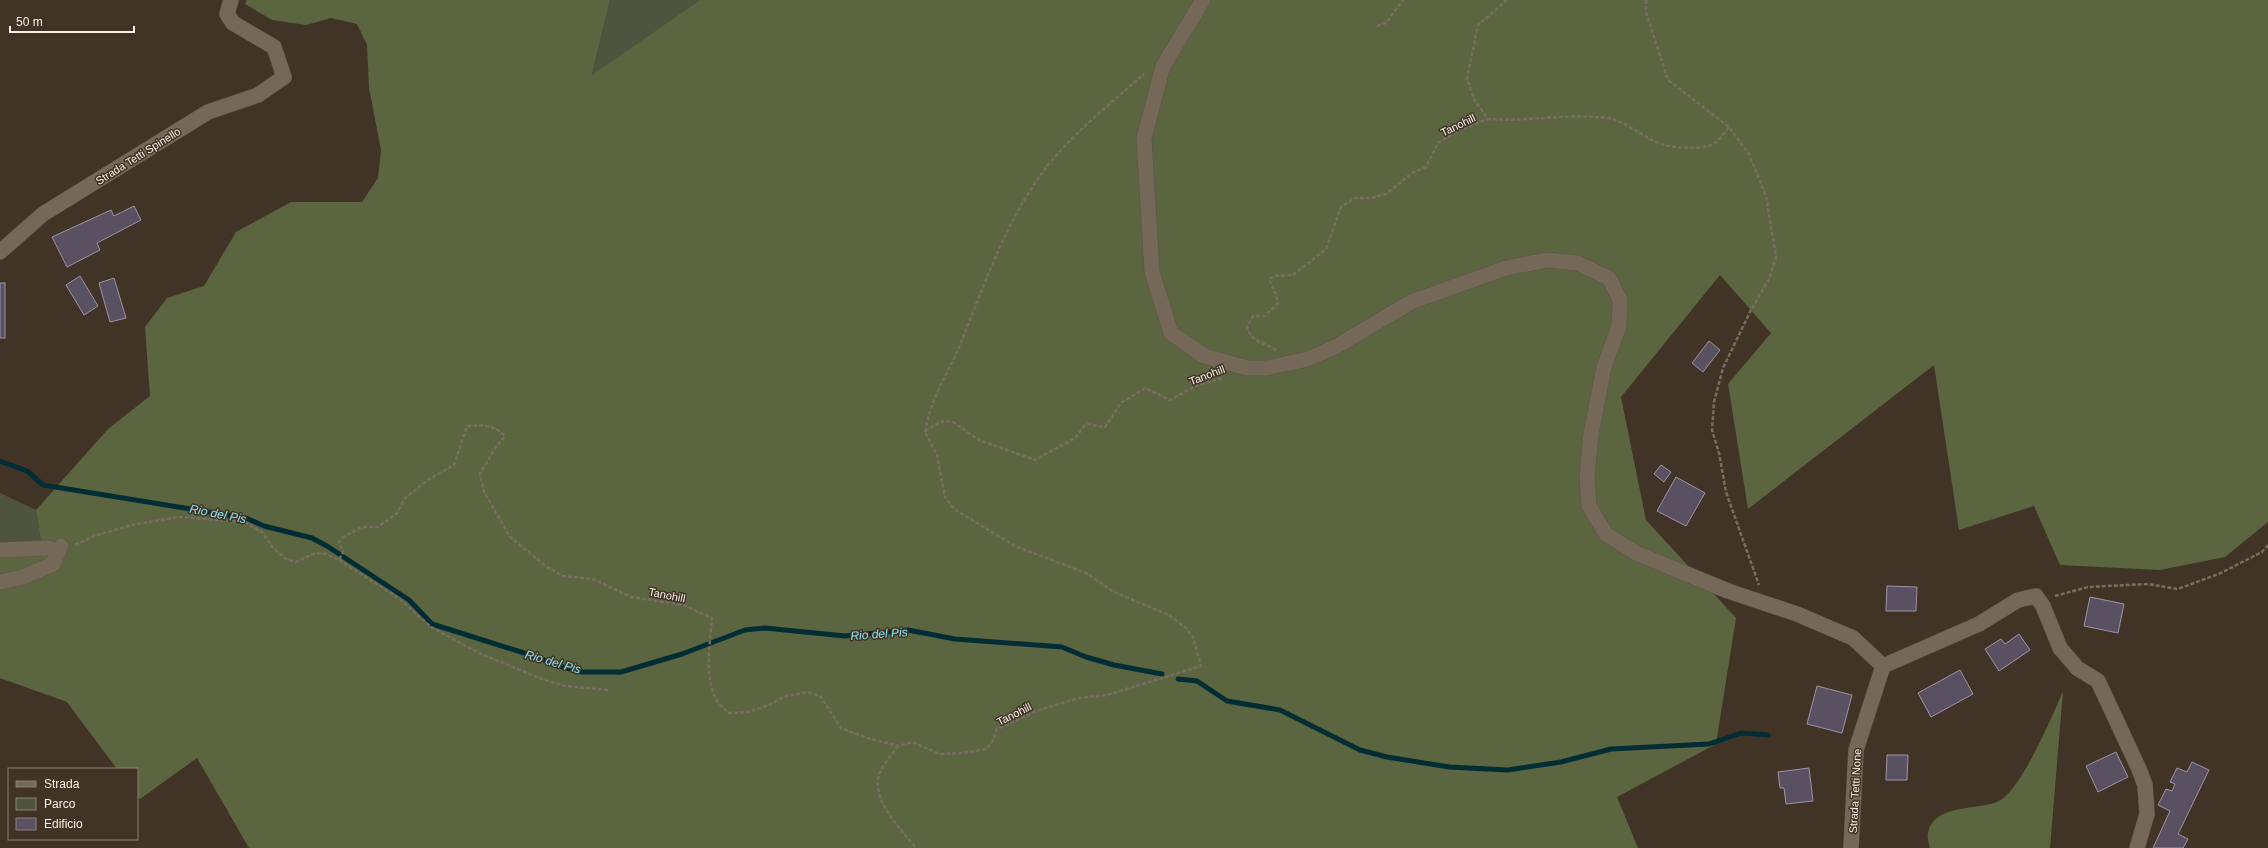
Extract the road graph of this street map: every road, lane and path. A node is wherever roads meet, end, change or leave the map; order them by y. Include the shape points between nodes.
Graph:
1 (231, 0) edge
2 (1203, 0) edge
3 (1404, 0) edge
4 (1507, 0) edge
5 (1646, 0) edge
6 (1378, 26) dead end
7 (1150, 68) dead end
8 (1488, 119) junction
9 (1729, 127) junction
10 (0, 252) edge
11 (1292, 363) junction
12 (1225, 377) dead end
13 (925, 432) junction
14 (2268, 545) edge
15 (55, 547) junction
16 (0, 550) edge
17 (339, 560) junction
18 (0, 582) edge
19 (2036, 596) junction
20 (1765, 602) junction
21 (1883, 666) junction
22 (608, 690) dead end
23 (899, 746) junction
24 (916, 848) edge
25 (1851, 848) edge
26 (2137, 848) edge

1 - 10 street, Strada Tetti Spinello via 227,14 233,23 274,47 284,77 258,95 208,112 43,214
2 - 11 street via 1163,66 1144,138 1152,272 1171,333 1204,356 1247,368 1266,368
3 - 6 path via 1386,23
4 - 8 path via 1478,25 1467,79 1475,101
5 - 9 path via 1646,12 1668,80
7 - 13 path via 1069,142 1027,196 991,264 959,346 928,411
8 - 9 path via 1518,121 1547,116 1609,118 1635,129 1657,143 1690,148 1714,144
8 - 11 path, Tanohill via 1459,130 1438,143 1426,166 1412,173 1386,194 1371,198 1355,198 1342,207 1326,249 1293,275 1274,276 1268,279 1278,303 1265,316 1254,316 1247,326 1248,333 1260,344 1270,345
9 - 20 path via 1749,154 1766,196 1776,256 1769,278 1723,368 1714,402 1712,430 1726,492
11 - 20 street via 1337,346 1411,302 1506,268 1547,260 1577,263 1609,278 1620,300 1619,326 1604,367 1591,434 1587,476 1589,506 1606,534 1636,553 1728,591
12 - 13 path, Tanohill via 1195,386 1170,400 1145,388 1122,403 1105,427 1086,424 1075,438 1035,460 979,440 953,422 942,421
13 - 23 path, Tanohill via 937,455 945,497 954,509 1015,546 1086,573 1114,592 1169,615 1193,636 1201,666 1107,695 1079,698 1036,711 997,729 993,741 986,749 940,754 912,742
14 - 19 path via 2262,552 2221,573 2178,589 2148,584 2088,587 2056,596
15 - 16 street
15 - 17 path via 75,545 94,536 132,525 178,517 245,522 264,533 273,548 286,559 296,562 315,553 326,554
15 - 18 street via 53,564 23,577
17 - 22 path via 397,597 431,627 479,653 565,686
17 - 23 path, Tanohill via 343,552 339,542 343,537 362,527 378,527 397,513 405,498 429,479 454,465 467,426 482,425 496,428 506,436 480,474 484,492 510,537 546,567 563,576 593,579 631,597 683,605 712,618 710,680 716,700 728,713 748,712 786,696 808,692 821,697 841,728
19 - 21 street via 2018,600 1979,624
19 - 26 street via 2043,606 2060,648 2077,668 2098,681 2140,769 2145,785 2147,814
20 - 21 street via 1853,638
21 - 25 street, Strada Tetti None via 1856,750
23 - 24 path via 880,772 879,790 882,801 892,817

